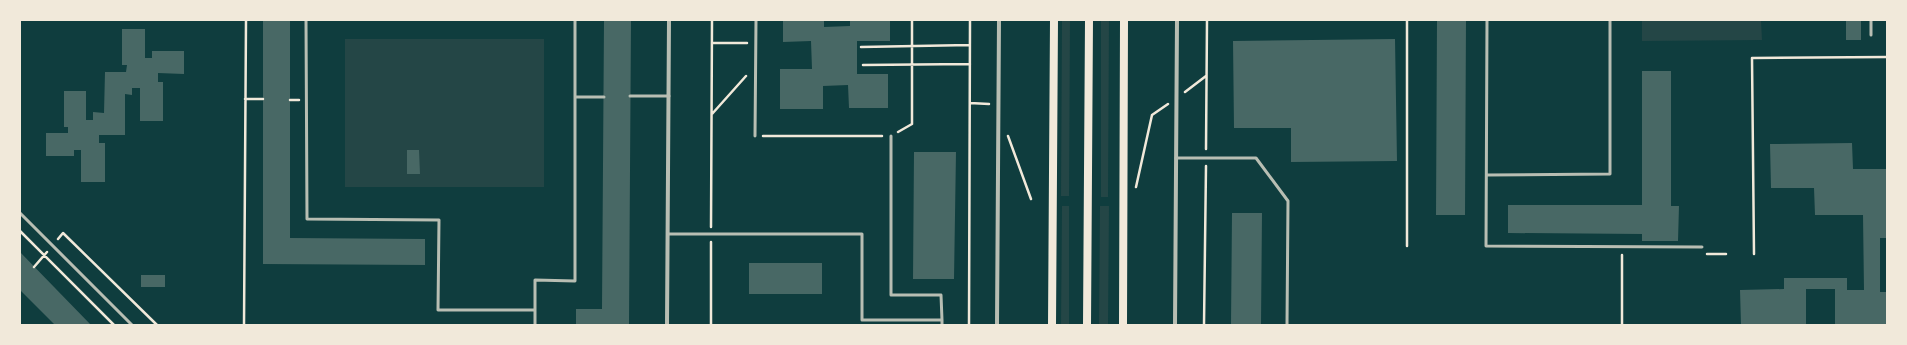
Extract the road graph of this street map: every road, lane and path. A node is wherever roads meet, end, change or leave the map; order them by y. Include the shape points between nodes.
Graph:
1 (246, 20) edge
2 (306, 20) edge
3 (575, 20) edge
4 (669, 20) edge
5 (712, 20) edge
6 (756, 20) edge
7 (912, 20) edge
8 (970, 20) edge
9 (999, 20) edge
10 (1054, 20) edge
11 (1089, 20) edge
12 (1124, 20) edge
13 (1177, 20) edge
14 (1207, 20) edge
15 (1407, 20) edge
16 (1487, 20) edge
17 (1610, 20) edge
18 (1871, 20) edge
19 (1871, 36) dead end
20 (712, 43) junction
21 (756, 43) junction
22 (970, 45) junction
23 (912, 46) junction
24 (862, 47) dead end
25 (1887, 57) edge
26 (970, 64) junction
27 (863, 65) dead end
28 (912, 65) junction
29 (756, 66) junction
30 (1207, 76) junction
31 (604, 96) dead end
32 (630, 96) dead end
33 (669, 96) junction
34 (575, 97) junction
35 (1177, 98) junction
36 (245, 99) junction
37 (263, 99) dead end
38 (712, 115) junction
39 (755, 136) joint
40 (891, 136) junction
41 (1176, 158) junction
42 (1206, 158) junction
43 (1487, 175) junction
44 (1136, 188) dead end
45 (20, 212) edge
46 (20, 231) edge
47 (668, 234) junction
48 (711, 234) junction
49 (53, 245) junction
50 (1407, 246) dead end
51 (1702, 247) dead end
52 (1629, 254) dead end
53 (1702, 254) dead end
54 (1726, 254) dead end
55 (1754, 254) dead end
56 (44, 255) junction
57 (34, 267) dead end
58 (535, 310) junction
59 (942, 320) junction
60 (114, 325) edge
61 (132, 325) edge
62 (157, 325) edge
63 (244, 325) edge
64 (535, 325) edge
65 (667, 325) edge
66 (711, 325) edge
67 (942, 325) edge
68 (969, 325) edge
69 (997, 325) edge
70 (1052, 325) edge
71 (1087, 325) edge
72 (1122, 325) edge
73 (1175, 325) edge
74 (1204, 325) edge
75 (1287, 325) edge
76 (1622, 325) edge

1 - 36 path
2 - 58 lane via 307,219 438,220 438,310
3 - 34 lane
4 - 33 street
5 - 20 path
6 - 21 lane
7 - 23 path
8 - 22 path
9 - 69 street
10 - 70 main road
11 - 71 main road
12 - 72 main road
13 - 35 street
14 - 30 path
15 - 50 path
16 - 43 lane
17 - 43 lane via 1610,174
18 - 19 lane
20 - 21 path
20 - 38 path
21 - 29 lane
22 - 23 path
22 - 26 path
23 - 24 path
23 - 28 path
25 - 55 path via 1752,58
26 - 28 path
26 - 68 path
27 - 28 path
28 - 40 path via 912,124
29 - 38 path
29 - 39 lane
30 - 35 path
30 - 42 path
31 - 34 lane
32 - 33 lane
33 - 47 street
34 - 58 lane via 575,281 535,280
35 - 41 street
35 - 44 path via 1152,116
36 - 37 path
36 - 63 path
38 - 48 path
39 - 40 path
40 - 59 lane via 891,295 941,295
41 - 42 lane
41 - 73 street
42 - 74 path
42 - 75 lane via 1256,158 1288,202
43 - 51 lane via 1486,246
45 - 49 lane
46 - 56 path
47 - 48 lane
47 - 65 street
48 - 59 lane via 862,234 862,320
48 - 66 path
49 - 56 path
49 - 61 lane
49 - 62 path via 63,233
52 - 76 path via 1622,254
53 - 54 path
56 - 57 path
56 - 60 path
58 - 64 lane
59 - 67 lane

